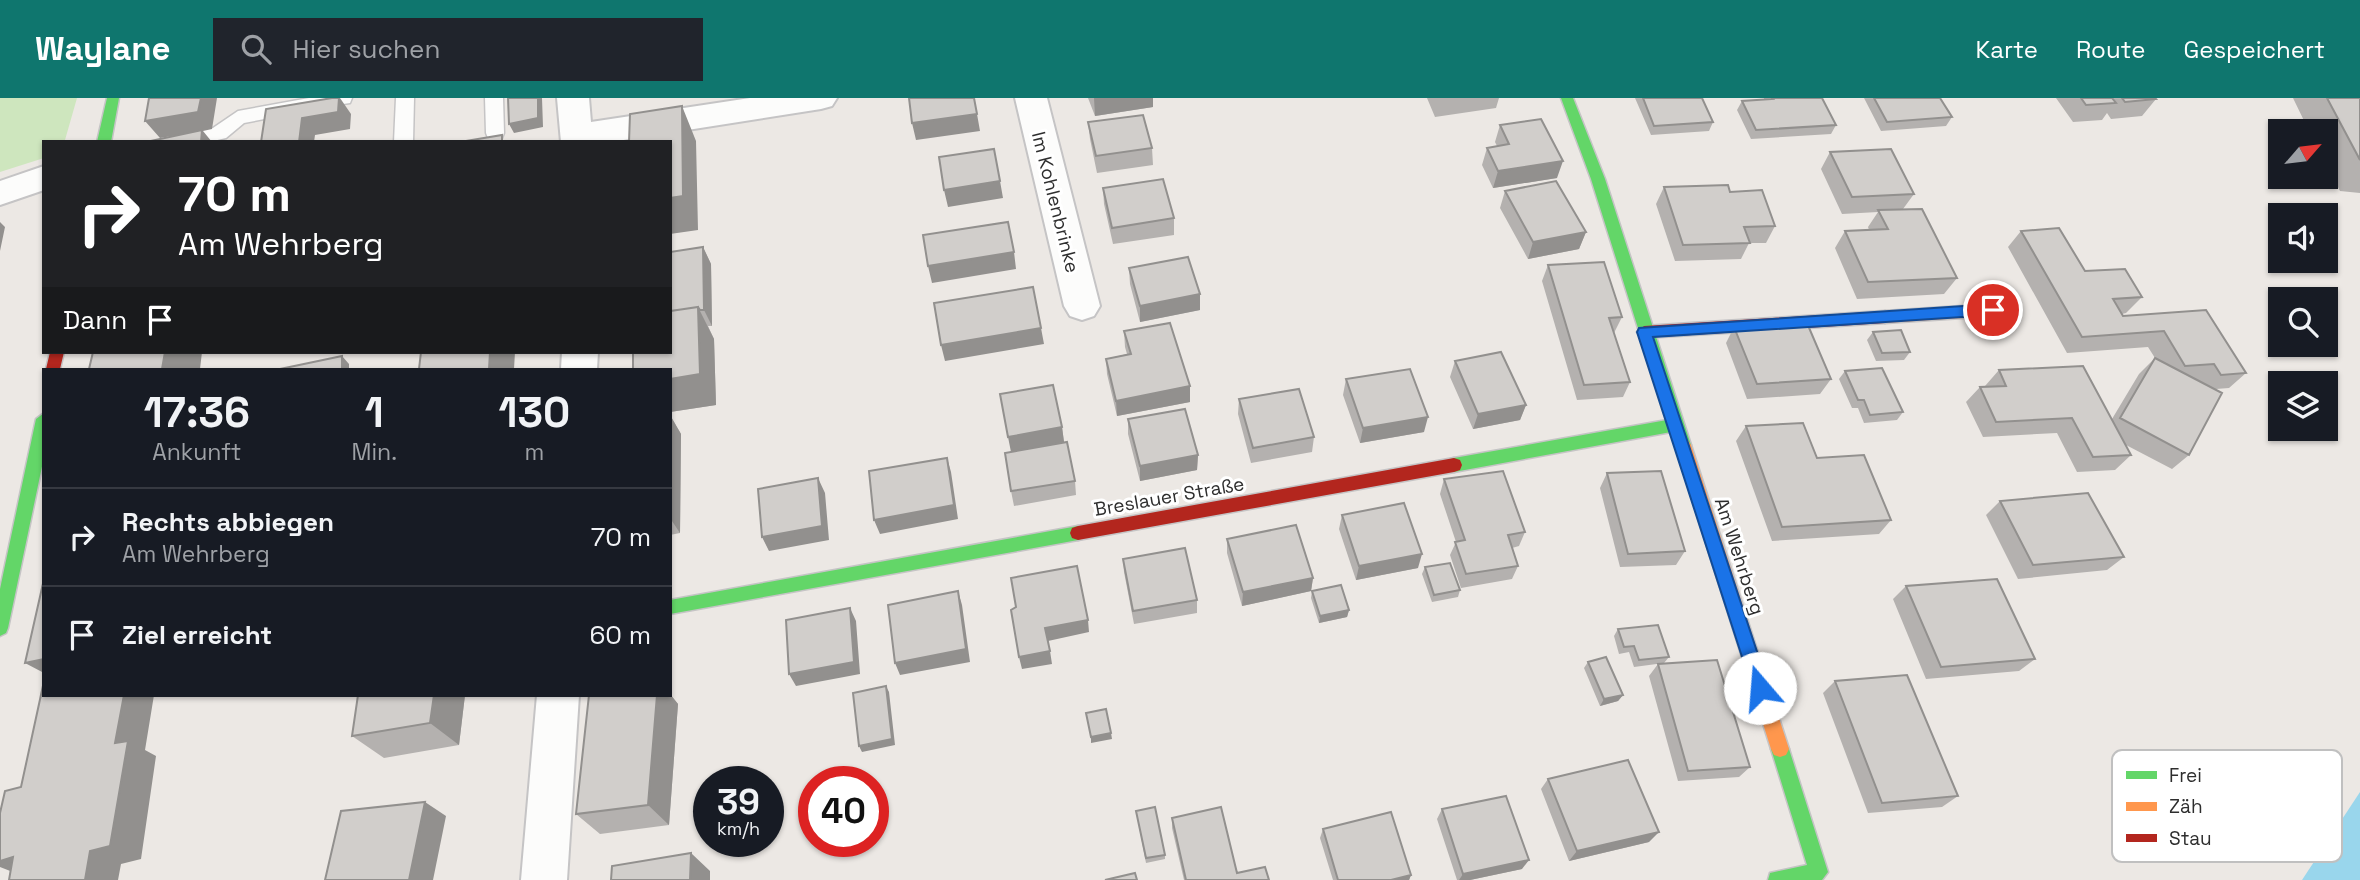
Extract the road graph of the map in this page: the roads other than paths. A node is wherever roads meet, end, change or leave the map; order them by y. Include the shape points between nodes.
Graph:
1 (113, 98) edge
2 (343, 98) edge
3 (405, 98) edge
4 (494, 98) edge
5 (573, 98) edge
6 (821, 98) edge
7 (1031, 98) edge
8 (1567, 98) edge
9 (495, 133) edge
10 (577, 139) edge
11 (104, 140) edge
12 (187, 140) edge
13 (403, 140) edge
14 (42, 179) edge
15 (0, 193) edge
16 (1082, 306) dead end
17 (1993, 310) dead end
18 (1644, 332) junction
19 (1675, 425) junction
20 (42, 428) edge
21 (672, 607) edge
22 (0, 628) edge
23 (558, 697) edge
24 (544, 880) edge
25 (1777, 880) edge

1 - 11 street
2 - 12 lane via 238,118 219,133
3 - 13 lane
4 - 9 lane
5 - 10 street
6 - 10 street
7 - 16 street, Im Kohlenbrinke
8 - 18 street, Am Wehrberg via 1598,179
14 - 15 street
17 - 18 street
18 - 19 street, Am Wehrberg
19 - 21 street, Breslauer Straße
19 - 25 street, Am Wehrberg via 1819,872
20 - 22 street
23 - 24 street

